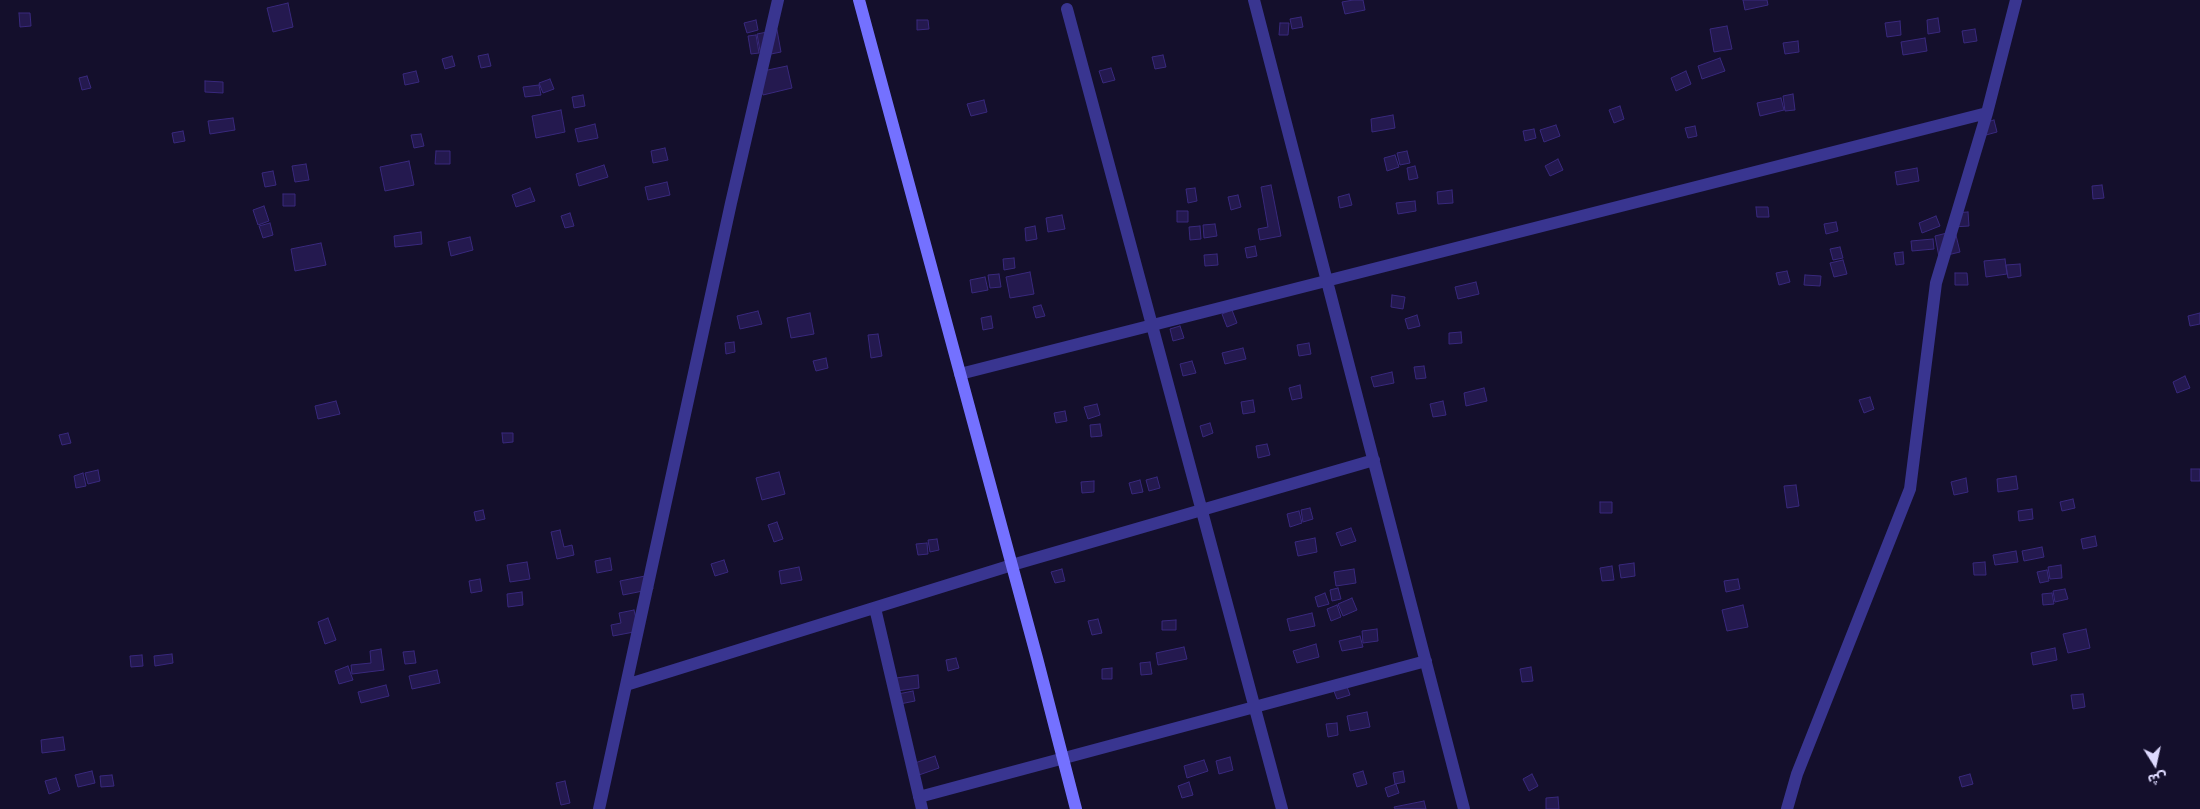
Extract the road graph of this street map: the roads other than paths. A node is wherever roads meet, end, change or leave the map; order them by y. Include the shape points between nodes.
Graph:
1 (778, 0) edge
2 (859, 0) edge
3 (1254, 0) edge
4 (2016, 0) edge
5 (1067, 9) dead end
6 (1987, 113) junction
7 (1327, 281) junction
8 (1152, 326) junction
9 (960, 374) junction
10 (1374, 460) junction
11 (1202, 510) junction
12 (1012, 565) junction
13 (875, 608) junction
14 (1426, 661) junction
15 (626, 685) junction
16 (1254, 707) junction
17 (1063, 759) junction
18 (920, 803) edge
19 (599, 809) edge
20 (1076, 809) edge
21 (1282, 809) edge
22 (1464, 809) edge
23 (1787, 809) edge

1 - 15 street
2 - 9 street
3 - 7 street
4 - 6 street
5 - 8 street
6 - 7 street
6 - 23 street via 1936,283 1910,489 1797,774
7 - 8 street
7 - 10 street
8 - 9 street
8 - 11 street
9 - 12 street
10 - 11 street
10 - 14 street
11 - 12 street
11 - 16 street
12 - 13 street
12 - 17 street
13 - 15 street
13 - 18 street
14 - 16 street
14 - 22 street
15 - 19 street
16 - 17 street
16 - 21 street
17 - 18 street
17 - 20 street

